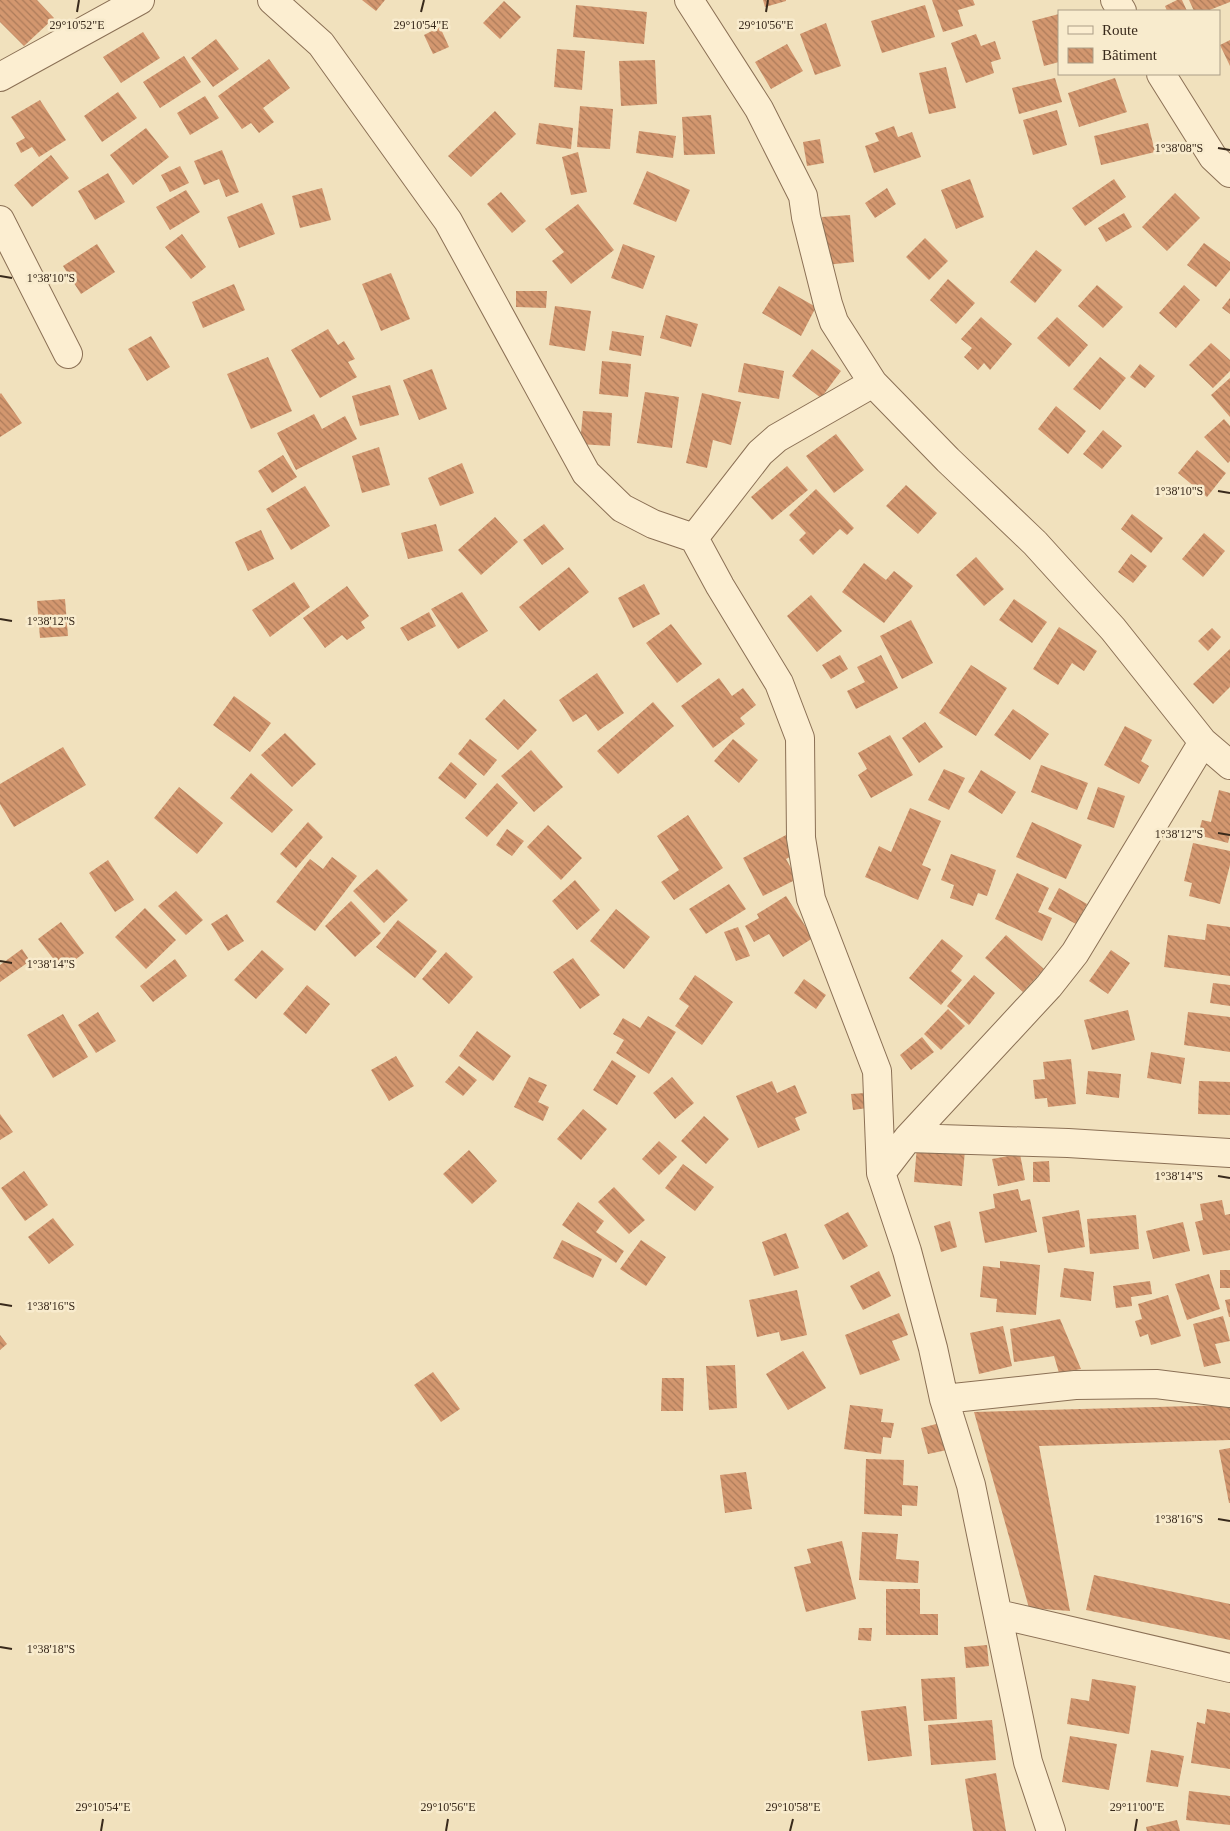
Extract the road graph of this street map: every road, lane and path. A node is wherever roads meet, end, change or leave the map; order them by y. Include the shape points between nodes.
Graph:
1 (140, 0) edge
2 (272, 0) edge
3 (689, 0) edge
4 (1162, 75) edge
5 (0, 77) edge
6 (1230, 174) edge
7 (0, 220) edge
8 (68, 354) dead end
9 (873, 384) junction
10 (694, 538) junction
11 (1203, 742) junction
12 (1230, 765) edge
13 (908, 1138) junction
14 (1230, 1153) edge
15 (881, 1173) junction
16 (1230, 1393) edge
17 (944, 1399) junction
18 (998, 1614) junction
19 (1230, 1668) edge
20 (1051, 1831) edge

1 - 5 street
2 - 10 street via 321,44 448,221 586,474 622,508 653,524
3 - 9 street via 759,109 803,196 834,322
4 - 6 street via 1213,157
7 - 8 street
9 - 10 street via 777,438 760,453
9 - 11 street via 1035,543 1113,629
10 - 15 street via 779,683 800,738 800,838 812,899 877,1071
11 - 12 street
11 - 13 street via 1075,952 1049,986
13 - 14 street
13 - 15 street
15 - 17 street via 907,1250
16 - 17 street via 1156,1384 1075,1385
17 - 18 street via 971,1485
18 - 19 street
18 - 20 street via 1028,1762

